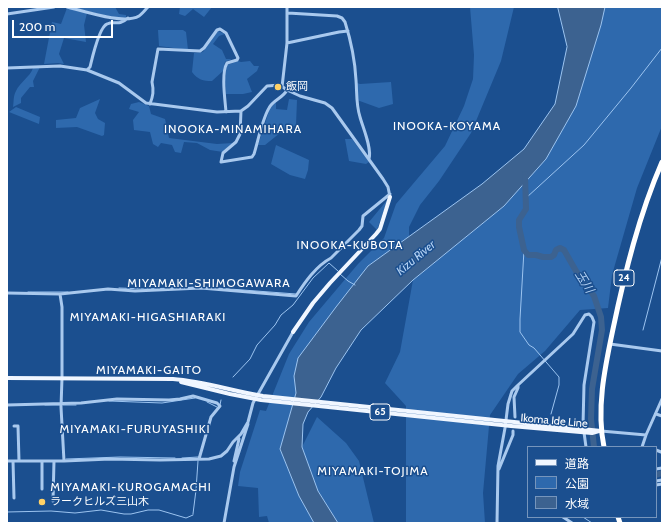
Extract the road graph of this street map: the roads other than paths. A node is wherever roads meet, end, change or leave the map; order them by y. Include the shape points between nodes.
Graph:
1 (54, 7) edge
2 (68, 7) edge
3 (148, 7) edge
4 (287, 7) edge
5 (288, 13) junction
6 (7, 14) edge
7 (128, 18) junction
8 (348, 31) junction
9 (287, 43) junction
10 (7, 68) edge
11 (87, 70) junction
12 (282, 87) junction
13 (287, 90) junction
14 (150, 104) junction
15 (241, 111) junction
16 (226, 112) junction
17 (369, 159) junction
18 (662, 162) edge
19 (390, 195) junction
20 (7, 294) edge
21 (60, 294) junction
22 (293, 332) joint
23 (610, 344) junction
24 (662, 350) edge
25 (7, 378) edge
26 (62, 378) junction
27 (518, 385) junction
28 (256, 397) junction
29 (662, 399) edge
30 (61, 403) junction
31 (7, 405) edge
32 (656, 414) junction
33 (662, 416) edge
34 (515, 417) dead end
35 (248, 422) junction
36 (506, 423) junction
37 (14, 426) dead end
38 (513, 430) dead end
39 (585, 430) junction
40 (601, 431) junction
41 (646, 435) junction
42 (238, 437) junction
43 (586, 446) edge
44 (604, 446) edge
45 (642, 446) edge
46 (199, 459) junction
47 (7, 461) edge
48 (13, 461) junction
49 (19, 461) junction
50 (42, 461) junction
51 (54, 461) junction
52 (64, 461) junction
53 (234, 467) junction
54 (498, 471) junction
55 (42, 489) dead end
56 (14, 498) dead end
57 (53, 501) dead end
58 (224, 523) edge
59 (497, 523) edge

1 - 6 street
2 - 7 street
3 - 7 street via 139,16
4 - 5 street
5 - 8 street via 337,16 344,20
5 - 9 street
7 - 11 street via 120,24 109,23 104,26
8 - 9 street
8 - 17 street via 355,66 357,108 368,144
9 - 12 street
10 - 11 street via 60,66
11 - 14 street via 118,83
12 - 13 street
12 - 15 street via 267,86
13 - 15 street via 267,110 252,157 221,162 223,153 236,142 240,134
13 - 17 street via 325,103 332,108
14 - 16 street
14 - 16 street via 158,49 200,51 220,29 226,33 238,58 226,65
15 - 16 street
17 - 19 street via 387,185
18 - 23 highway, 24 via 645,204 631,252
19 - 21 street via 363,216 359,230 326,260 296,296 201,288 108,289
19 - 22 main road via 380,229 313,303
20 - 21 street
21 - 26 street
22 - 28 street
23 - 24 street
23 - 40 highway, 24 via 601,399
25 - 26 main road, Ikoma Ide Line / 65
26 - 28 main road, Ikoma Ide Line / 65 via 188,380
26 - 30 street
27 - 34 street via 514,397
27 - 36 street via 510,395
27 - 39 street via 573,334 585,315 591,315 594,322 584,385
28 - 35 street
28 - 36 main road, Ikoma Ide Line / 65
29 - 32 street
30 - 31 street
30 - 46 street via 117,399 169,400 193,396 217,403 220,406 211,417
30 - 52 street
32 - 33 street
32 - 41 street
35 - 42 street
35 - 53 street
36 - 39 main road, Ikoma Ide Line / 65
36 - 54 street
37 - 49 street via 18,426
38 - 54 street
39 - 40 main road, Ikoma Ide Line / 65 via 592,433
39 - 43 street
40 - 41 street
40 - 44 highway, 24
41 - 45 street
42 - 46 street via 221,456
42 - 53 street
46 - 52 street
47 - 48 street
48 - 49 street
48 - 56 street
49 - 50 street
50 - 51 street
50 - 55 street
51 - 52 street
51 - 57 street
53 - 58 street
54 - 59 street

